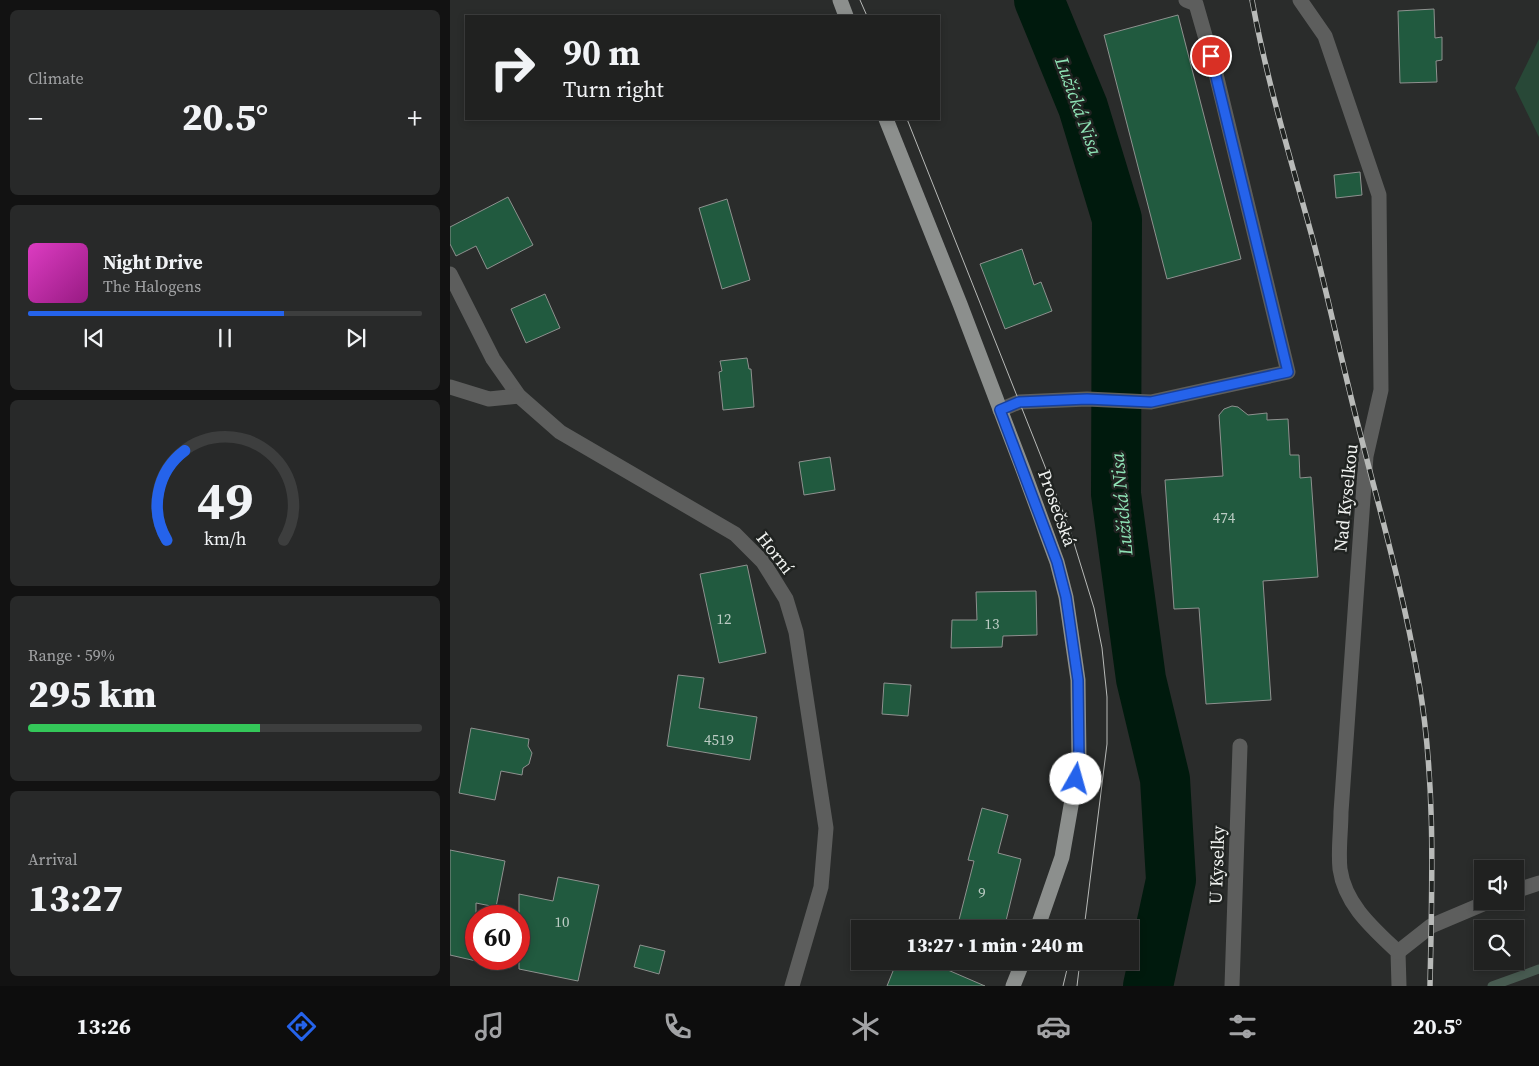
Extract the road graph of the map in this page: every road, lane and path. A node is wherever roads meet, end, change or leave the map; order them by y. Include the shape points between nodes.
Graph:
1 (840, 0) edge
2 (1186, 0) edge
3 (1300, 0) edge
4 (846, 15) edge
5 (886, 120) edge
6 (450, 274) edge
7 (450, 387) edge
8 (519, 396) junction
9 (1000, 410) junction
10 (1240, 746) dead end
11 (1539, 883) edge
12 (1524, 888) edge
13 (1474, 908) edge
14 (1040, 920) edge
15 (1398, 952) junction
16 (1019, 970) edge
17 (792, 986) edge
18 (1013, 986) edge
19 (1232, 986) edge
20 (1399, 986) edge

1 - 4 main road
2 - 9 street via 1196,4 1216,74 1288,372 1151,402 1087,399 1019,402
3 - 15 street, Nad Kyselkou via 1325,36 1379,195 1381,390 1366,456 1341,812 1340,869 1348,893 1365,920
5 - 9 main road, Prosečská
6 - 8 street, Horní via 494,359
7 - 8 street via 489,399
8 - 17 street, Horní via 560,432 735,534 763,562 786,599 796,632 826,828 821,887
9 - 14 main road, Prosečská via 1057,562 1068,606 1078,680 1079,760 1062,856
10 - 19 street, U Kyselky
11 - 12 street
13 - 15 street via 1431,926
15 - 20 street
16 - 18 main road

